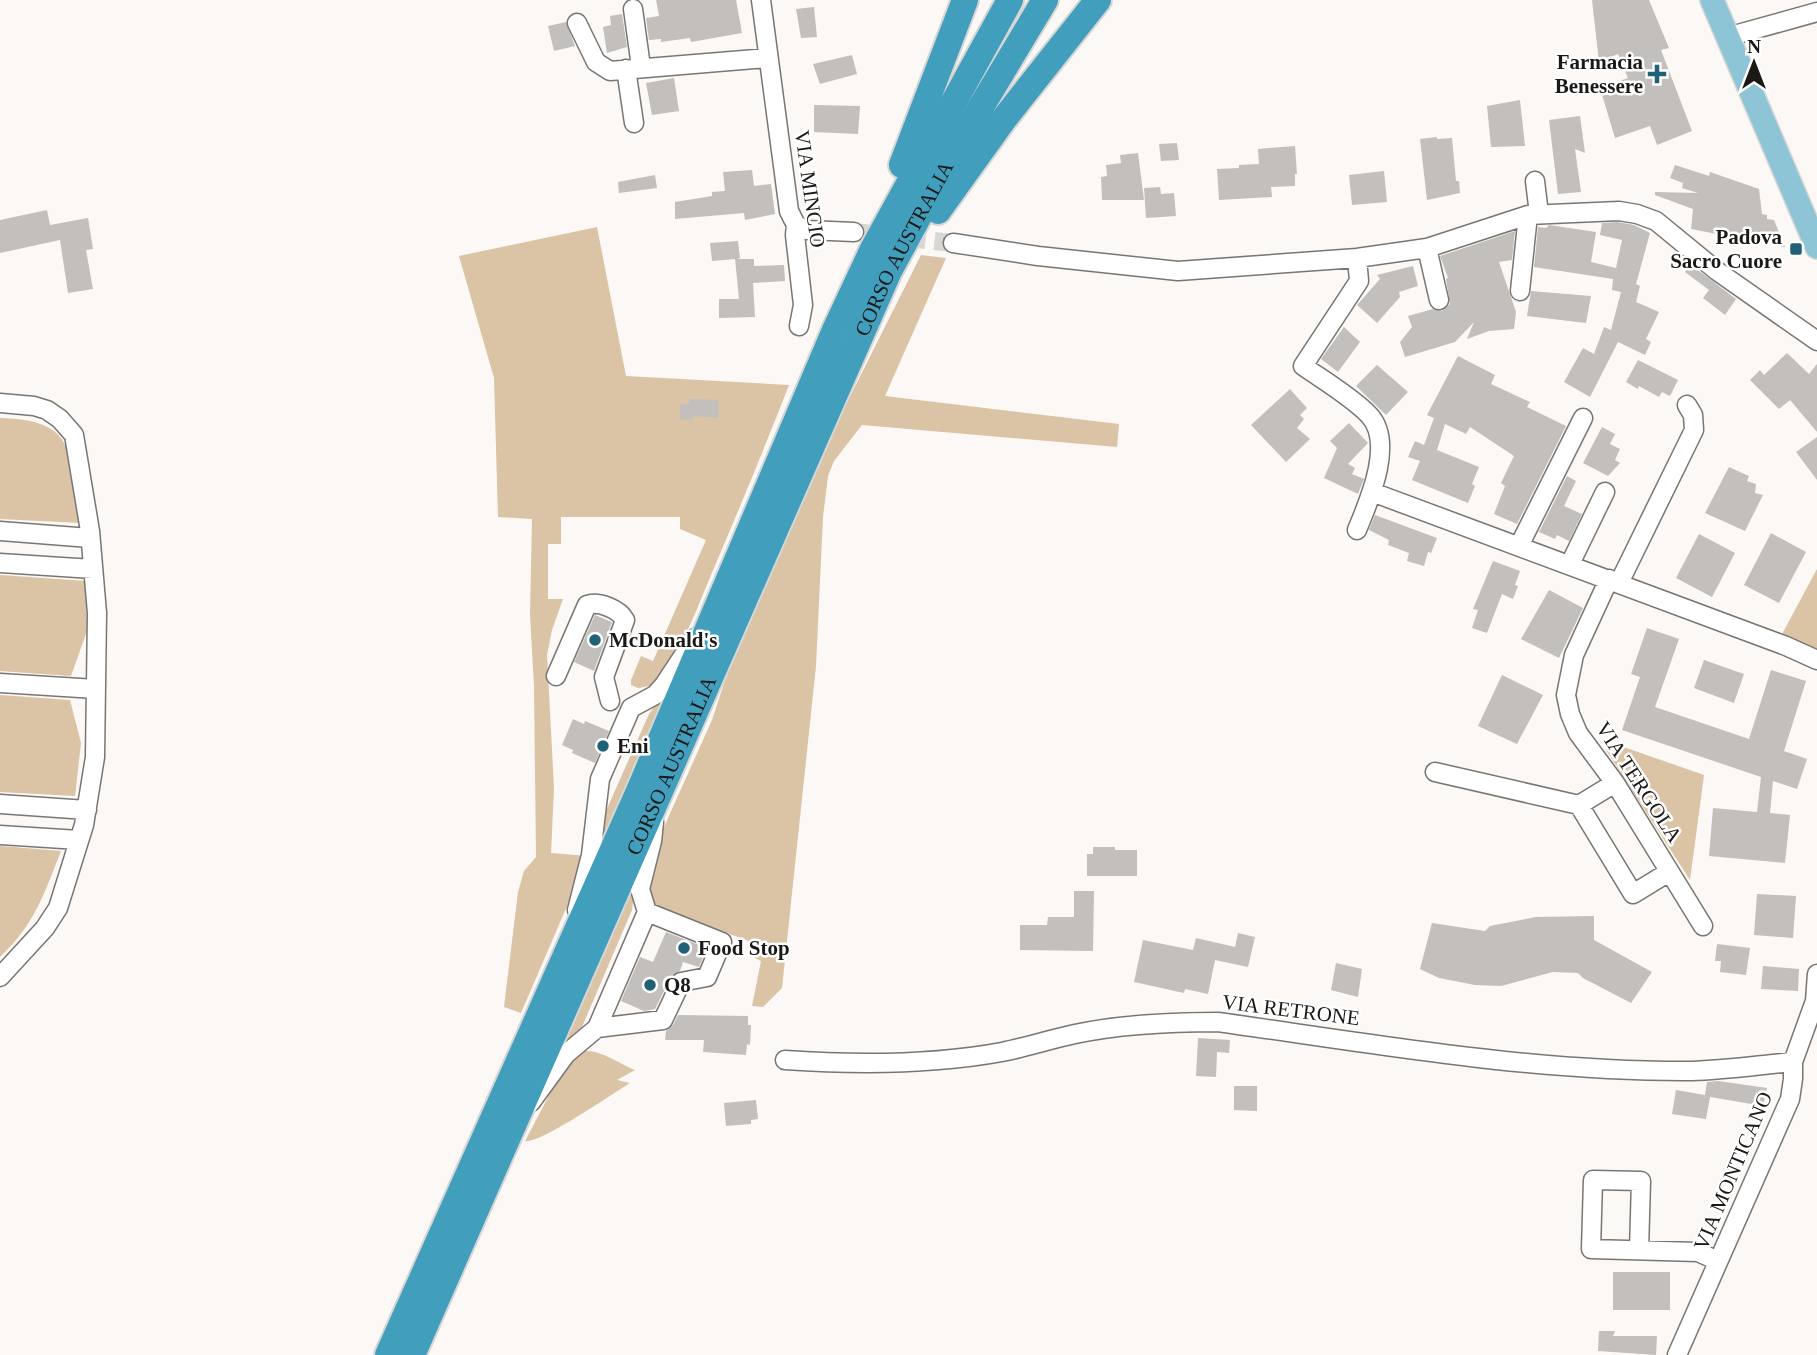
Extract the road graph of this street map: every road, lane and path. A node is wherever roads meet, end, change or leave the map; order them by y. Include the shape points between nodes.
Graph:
1 (761, 0) edge
2 (965, 0) edge
3 (1010, 0) edge
4 (1045, 0) edge
5 (1098, 0) edge
6 (1712, 0) edge
7 (633, 9) dead end
8 (1817, 12) edge
9 (577, 23) dead end
10 (1727, 37) junction
11 (768, 58) junction
12 (633, 68) junction
13 (634, 123) dead end
14 (1535, 181) dead end
15 (1534, 215) junction
16 (796, 225) junction
17 (864, 240) junction
18 (953, 243) tunnel mouth
19 (1817, 247) edge
20 (1427, 248) junction
21 (1357, 258) junction
22 (1520, 291) dead end
23 (1439, 300) dead end
24 (799, 326) dead end
25 (1817, 341) edge
26 (855, 346) junction
27 (0, 403) edge
28 (1687, 405) dead end
29 (1583, 418) dead end
30 (1372, 492) junction
31 (1605, 492) dead end
32 (1357, 530) dead end
33 (0, 531) edge
34 (90, 538) junction
35 (1520, 546) junction
36 (0, 563) edge
37 (1570, 564) junction
38 (93, 569) junction
39 (1614, 581) junction
40 (716, 606) junction
41 (1817, 660) edge
42 (556, 676) dead end
43 (0, 683) edge
44 (96, 689) junction
45 (610, 701) dead end
46 (1435, 772) dead end
47 (1615, 783) junction
48 (0, 804) edge
49 (656, 805) junction
50 (1579, 805) junction
51 (87, 810) junction
52 (0, 835) edge
53 (79, 840) junction
54 (1669, 872) junction
55 (647, 912) junction
56 (1703, 926) dead end
57 (573, 938) junction
58 (1817, 974) edge
59 (0, 977) edge
60 (1816, 1001) edge
61 (597, 1028) junction
62 (785, 1060) dead end
63 (1793, 1062) junction
64 (515, 1121) junction
65 (1639, 1250) junction
66 (1718, 1261) junction
67 (388, 1355) edge
68 (412, 1355) edge
69 (1677, 1355) edge

1 - 11 street, VIA MINCIO
2 - 17 highway via 910,146
3 - 17 highway, CORSO AUSTRALIA
4 - 26 highway, CORSO AUSTRALIA via 912,225
5 - 26 highway via 947,197
6 - 10 main road
7 - 12 street
8 - 10 street
9 - 12 street via 596,62 610,71
10 - 19 main road
11 - 12 street
11 - 16 street, VIA MINCIO via 789,211
12 - 13 street
14 - 15 street
15 - 20 street
15 - 22 street
15 - 25 street via 1619,211 1656,221 1717,271
16 - 17 street
16 - 24 street, VIA MINCIO via 803,305
17 - 40 highway, CORSO AUSTRALIA via 835,330
18 - 21 street via 1178,271
20 - 21 street
20 - 23 street
21 - 30 street via 1359,281 1303,366 1370,416 1377,428 1381,450
26 - 49 highway, CORSO AUSTRALIA
27 - 34 street via 47,410 74,435
28 - 39 street, VIA TERGOLA via 1694,430
29 - 35 street
30 - 32 street
30 - 35 street
31 - 37 street
33 - 34 street
34 - 38 street
35 - 37 street
36 - 38 street
37 - 39 street
38 - 44 street
39 - 41 street
39 - 47 street, VIA TERGOLA via 1574,655 1566,695 1578,733
40 - 57 highway, CORSO AUSTRALIA
40 - 57 street via 664,685 631,708 605,767
42 - 45 street via 587,605 594,602 621,612 625,620 604,677
43 - 44 street
44 - 51 street via 95,757
46 - 50 street
47 - 50 street
47 - 54 street, VIA TERGOLA
48 - 51 street
49 - 55 street via 640,889
49 - 64 highway, CORSO AUSTRALIA
50 - 54 street via 1633,894
51 - 53 street
52 - 53 street
53 - 59 street via 58,908
54 - 56 street, VIA TERGOLA
55 - 61 street
55 - 61 street via 722,942 706,977 681,982 663,1020
57 - 67 highway, CORSO AUSTRALIA
58 - 60 street
60 - 63 street, VIA MONTICANO
61 - 64 street via 566,1054
62 - 63 street, VIA RETRONE via 857,1065 930,1060 1002,1052 1077,1033 1171,1022 1218,1022 1512,1062 1598,1069 1695,1071
63 - 66 street, VIA MONTICANO via 1790,1099
64 - 68 highway, CORSO AUSTRALIA
65 - 65 street via 1591,1249 1593,1180 1641,1181
65 - 66 street via 1698,1252
66 - 69 street, VIA MONTICANO

